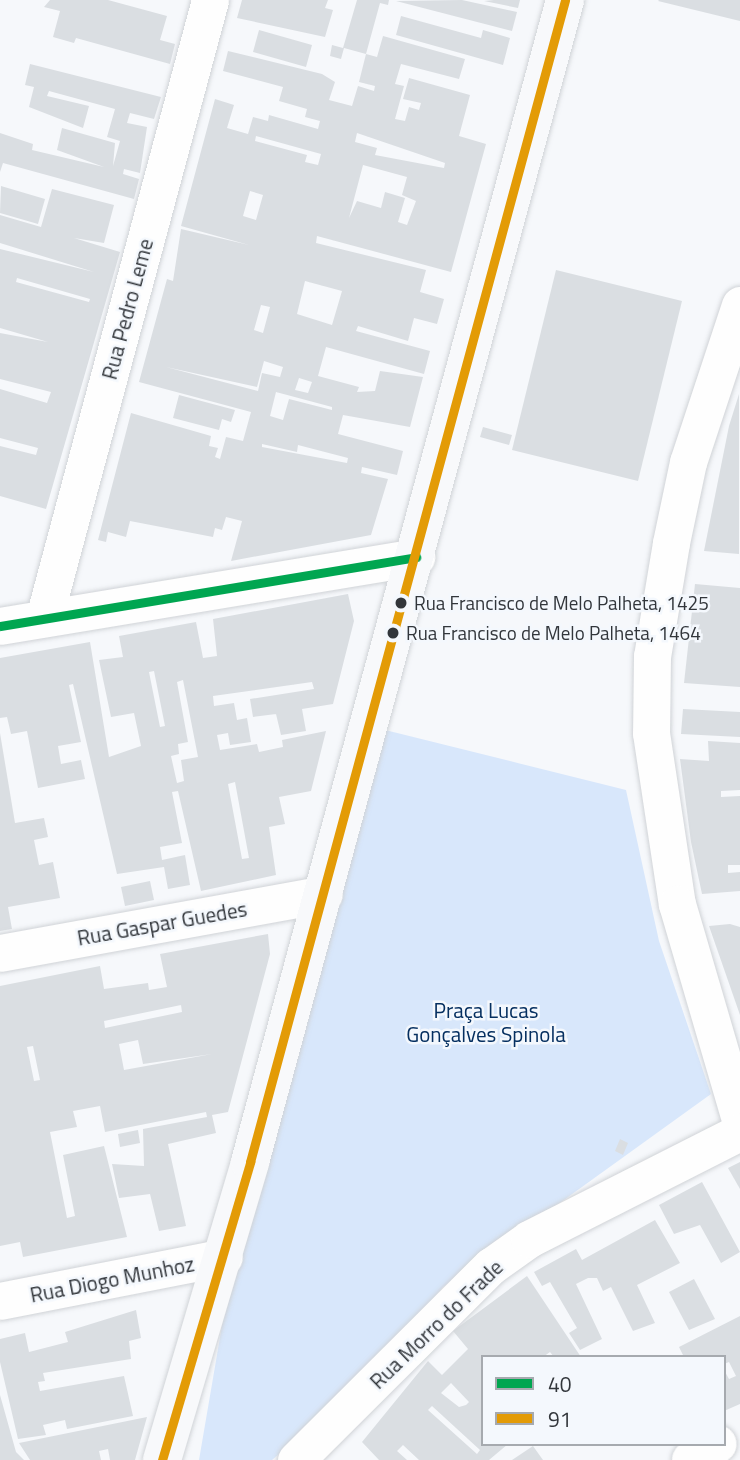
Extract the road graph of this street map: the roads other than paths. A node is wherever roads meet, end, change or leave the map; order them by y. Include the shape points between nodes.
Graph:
1 (210, 0) edge
2 (565, 0) edge
3 (740, 305) edge
4 (416, 557) junction
5 (44, 618) junction
6 (0, 626) edge
7 (324, 894) junction
8 (0, 953) edge
9 (740, 1119) edge
10 (740, 1132) edge
11 (223, 1257) junction
12 (0, 1301) edge
13 (715, 1446) edge
14 (162, 1460) edge
15 (296, 1460) edge
16 (691, 1460) edge

1 - 5 street, Rua Pedro Leme
2 - 4 main road
3 - 9 street via 688,462 673,530 652,656 651,733 677,904
4 - 5 street
4 - 7 main road
5 - 6 street
7 - 8 street, Rua Gaspar Guedes
7 - 11 main road
10 - 15 street, Rua Morro do Frade via 529,1239 491,1266
11 - 12 street, Rua Diogo Munhoz
11 - 14 main road
13 - 16 street

